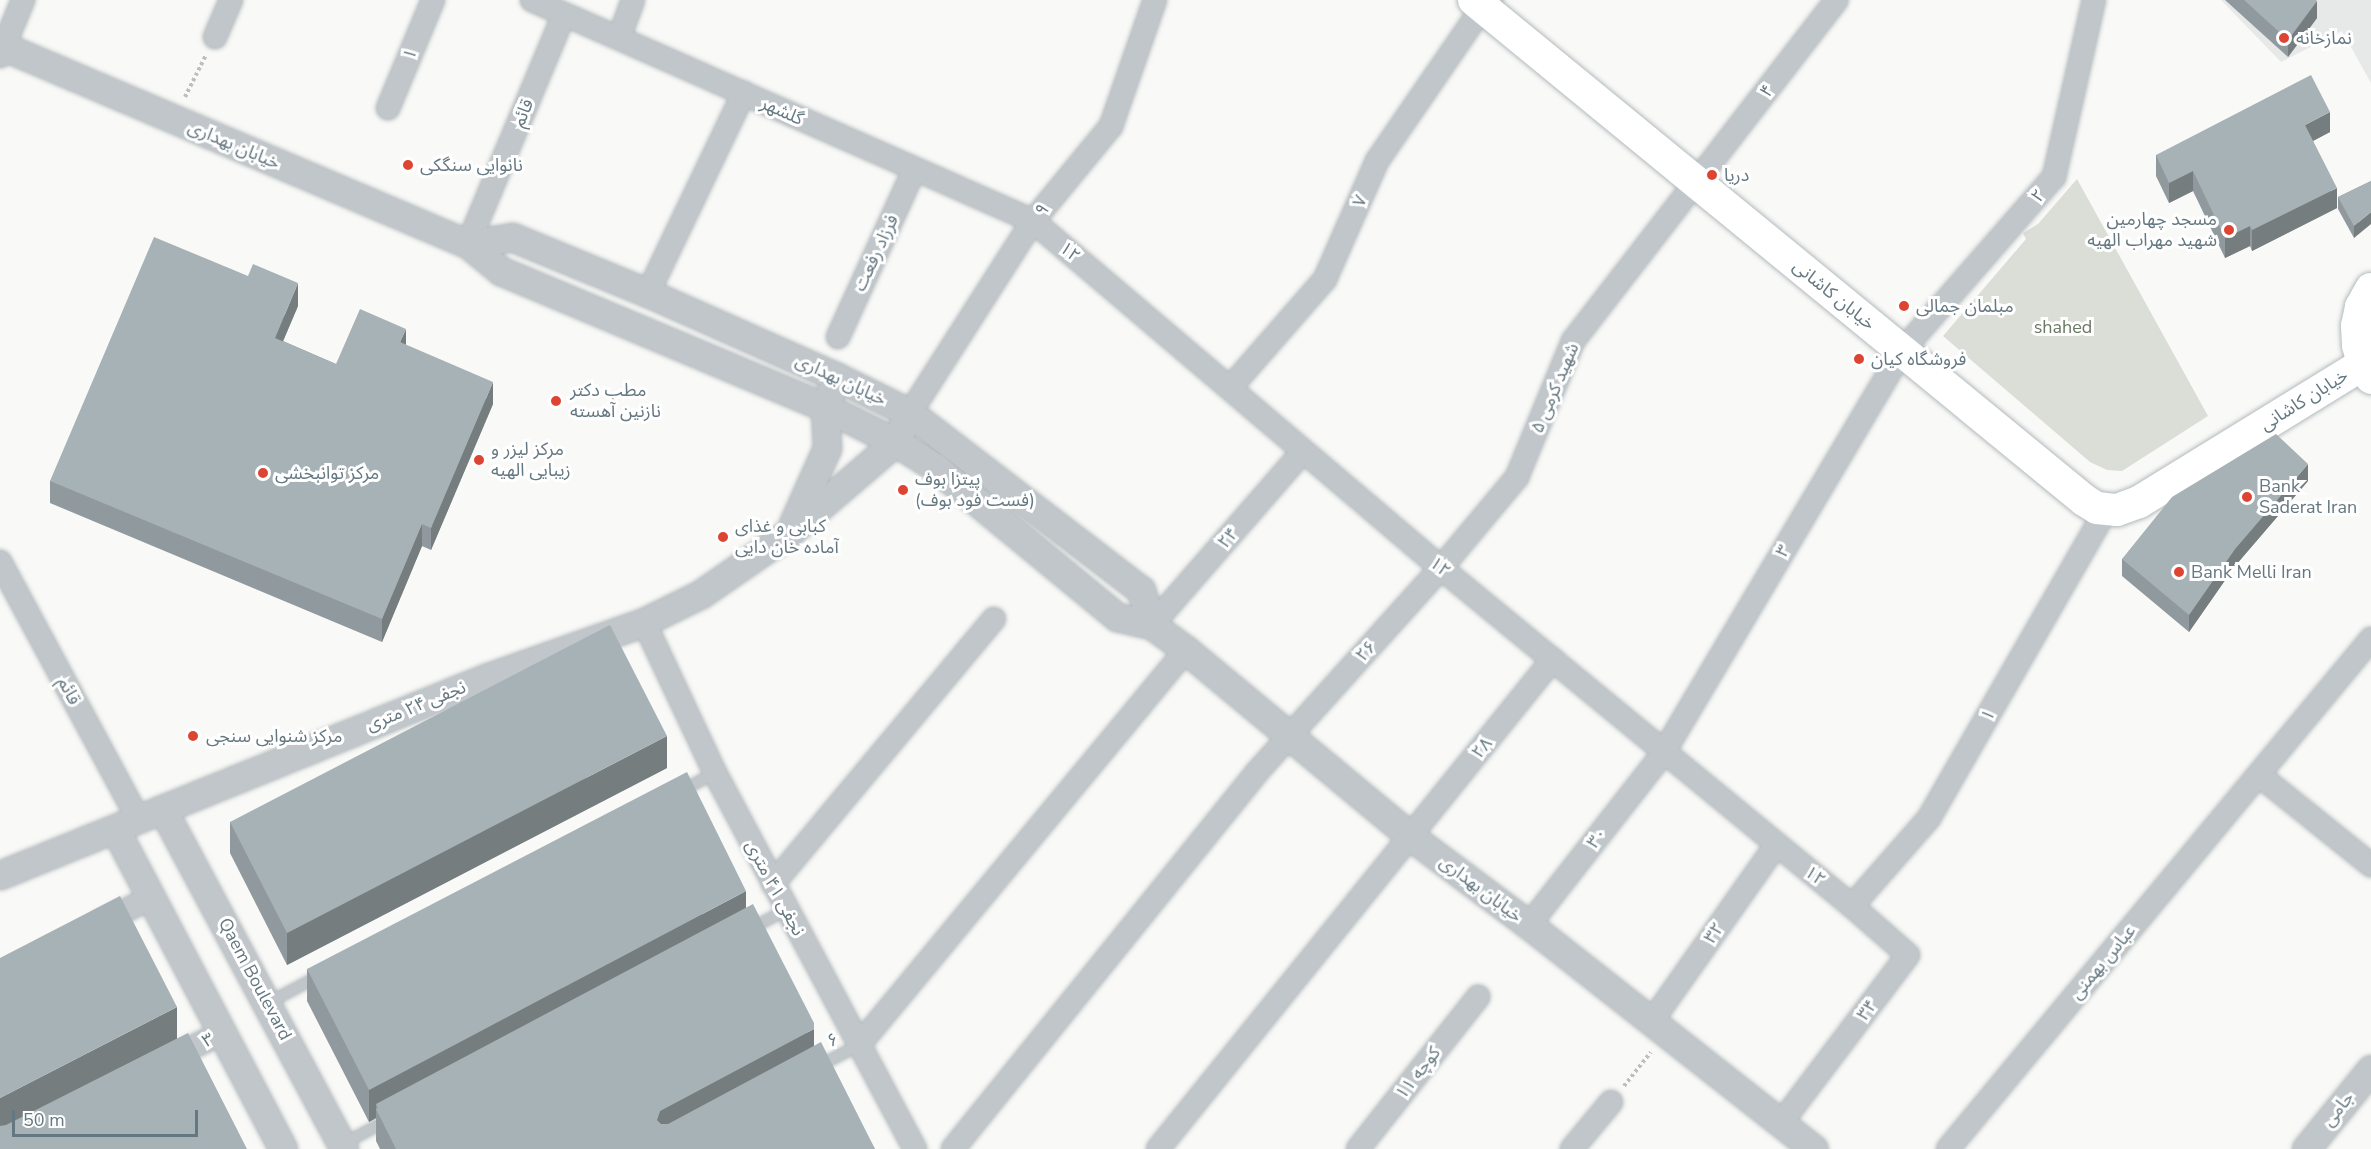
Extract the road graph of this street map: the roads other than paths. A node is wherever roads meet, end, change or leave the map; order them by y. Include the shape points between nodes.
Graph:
1 (23, 0) edge
2 (231, 0) edge
3 (433, 0) edge
4 (532, 0) edge
5 (633, 0) edge
6 (1155, 0) edge
7 (1837, 0) edge
8 (2094, 0) edge
9 (1483, 2) edge
10 (564, 14) junction
11 (215, 37) road end
12 (619, 38) junction
13 (1, 50) edge
14 (744, 93) junction
15 (388, 108) dead end
16 (914, 170) junction
17 (1697, 183) junction
18 (1033, 220) junction
19 (468, 244) junction
20 (2371, 289) edge
21 (648, 293) junction
22 (838, 337) dead end
23 (1902, 351) junction
24 (2367, 371) edge
25 (837, 377) junction
26 (1230, 388) junction
27 (825, 407) junction
28 (910, 413) junction
29 (895, 442) junction
30 (1303, 451) junction
31 (2106, 510) junction
32 (789, 533) junction
33 (0, 562) edge
34 (1441, 568) junction
35 (994, 619) dead end
36 (644, 622) junction
37 (1152, 625) junction
38 (2371, 639) edge
39 (1186, 650) junction
40 (1553, 659) junction
41 (1290, 734) junction
42 (1664, 752) junction
43 (715, 773) junction
44 (2259, 775) junction
45 (673, 795) edge
46 (139, 820) junction
47 (1410, 836) junction
48 (1776, 845) junction
49 (2371, 865) edge
50 (0, 875) edge
51 (772, 884) junction
52 (152, 897) junction
53 (1852, 906) junction
54 (786, 910) junction
55 (1529, 925) junction
56 (744, 932) edge
57 (81, 933) edge
58 (332, 970) edge
59 (1478, 997) dead end
60 (268, 1003) junction
61 (1659, 1027) junction
62 (223, 1032) junction
63 (859, 1045) junction
64 (2371, 1069) edge
65 (149, 1070) edge
66 (808, 1072) edge
67 (1611, 1102) road end
68 (395, 1117) edge
69 (1781, 1123) junction
70 (343, 1147) edge
71 (283, 1149) edge
72 (915, 1149) edge
73 (953, 1149) edge
74 (1158, 1149) edge
75 (1358, 1149) edge
76 (1572, 1149) edge
77 (1814, 1149) edge
78 (1948, 1149) edge
79 (2306, 1149) edge

1 - 13 street
2 - 11 street
3 - 15 street, ۱
4 - 10 street, گلشهر
5 - 12 street
6 - 18 street, ۹ via 1111,126
7 - 17 street, ۴
8 - 23 street, ۲ via 2054,177
9 - 17 main road, خیابان کاشانی
9 - 26 street, ۷ via 1377,161 1325,279
10 - 12 street, گلشهر
10 - 19 street, قائم
12 - 14 street, گلشهر
13 - 19 street, خیابان بهداری
14 - 16 street, گلشهر
14 - 21 street
16 - 18 street, گلشهر
16 - 22 street, فرزاد رفعت
17 - 23 main road, خیابان کاشانی
17 - 34 street, ۵ شهید کرمی via 1573,341 1517,477
18 - 26 street, ۱۲
18 - 28 street, ۹
19 - 21 street, خیابان بهداری via 512,237
19 - 27 street, خیابان بهداری via 501,271
20 - 24 main road via 2357,326 2358,345
21 - 25 street, خیابان بهداری
23 - 31 main road, خیابان کاشانی via 2084,500
23 - 42 street, ۳
24 - 31 main road, خیابان کاشانی via 2151,495 2128,507
25 - 27 street
25 - 28 street, خیابان بهداری
26 - 30 street, ۱۲
27 - 29 street, خیابان بهداری
27 - 32 street via 827,448
28 - 29 street
28 - 37 street, خیابان بهداری via 1141,590
29 - 32 street, نجفی ۲۴ متری
29 - 37 street, خیابان بهداری via 934,467 1117,617
30 - 34 street, ۱۲
30 - 37 street, ۲۴
31 - 53 street, ۱ via 1929,818
32 - 36 street, نجفی ۲۴ متری via 701,594
33 - 46 street, قائم
34 - 40 street, ۱۲
34 - 41 street, ۲۶
35 - 51 street
36 - 43 street, نجفی ۴۱ متری
36 - 46 street, نجفی ۲۴ متری via 486,678
37 - 39 street, خیابان بهداری
38 - 44 street, عباس بهمنی
39 - 41 street, خیابان بهداری
39 - 63 street
40 - 42 street, ۱۲
40 - 47 street, ۲۸
41 - 47 street, خیابان بهداری
41 - 73 street, ۲۶
42 - 48 street, ۱۲
42 - 55 street, ۳۰
43 - 45 lane
43 - 51 street, نجفی ۴۱ متری
44 - 49 street
44 - 78 street, عباس بهمنی
46 - 50 street, نجفی ۲۴ متری
46 - 52 street
46 - 60 street, Qaem Boulevard
47 - 55 street, خیابان بهداری
47 - 74 street, ۲۸
48 - 53 street, ۱۲
48 - 61 street, ۳۲
51 - 54 street, نجفی ۴۱ متری
52 - 57 street
52 - 62 street
53 - 69 street, ۳۴ via 1908,955
54 - 56 lane
54 - 63 street, نجفی ۴۱ متری
55 - 61 street, خیابان بهداری
58 - 60 lane
59 - 75 street, کوچه ۱۱
60 - 70 street, Qaem Boulevard
61 - 69 street, خیابان بهداری
62 - 65 street, ۳
62 - 71 street
63 - 66 lane, ۶
63 - 72 street, نجفی ۴۱ متری
64 - 79 street, جامی
67 - 76 street
68 - 70 lane
69 - 77 street, خیابان بهداری

